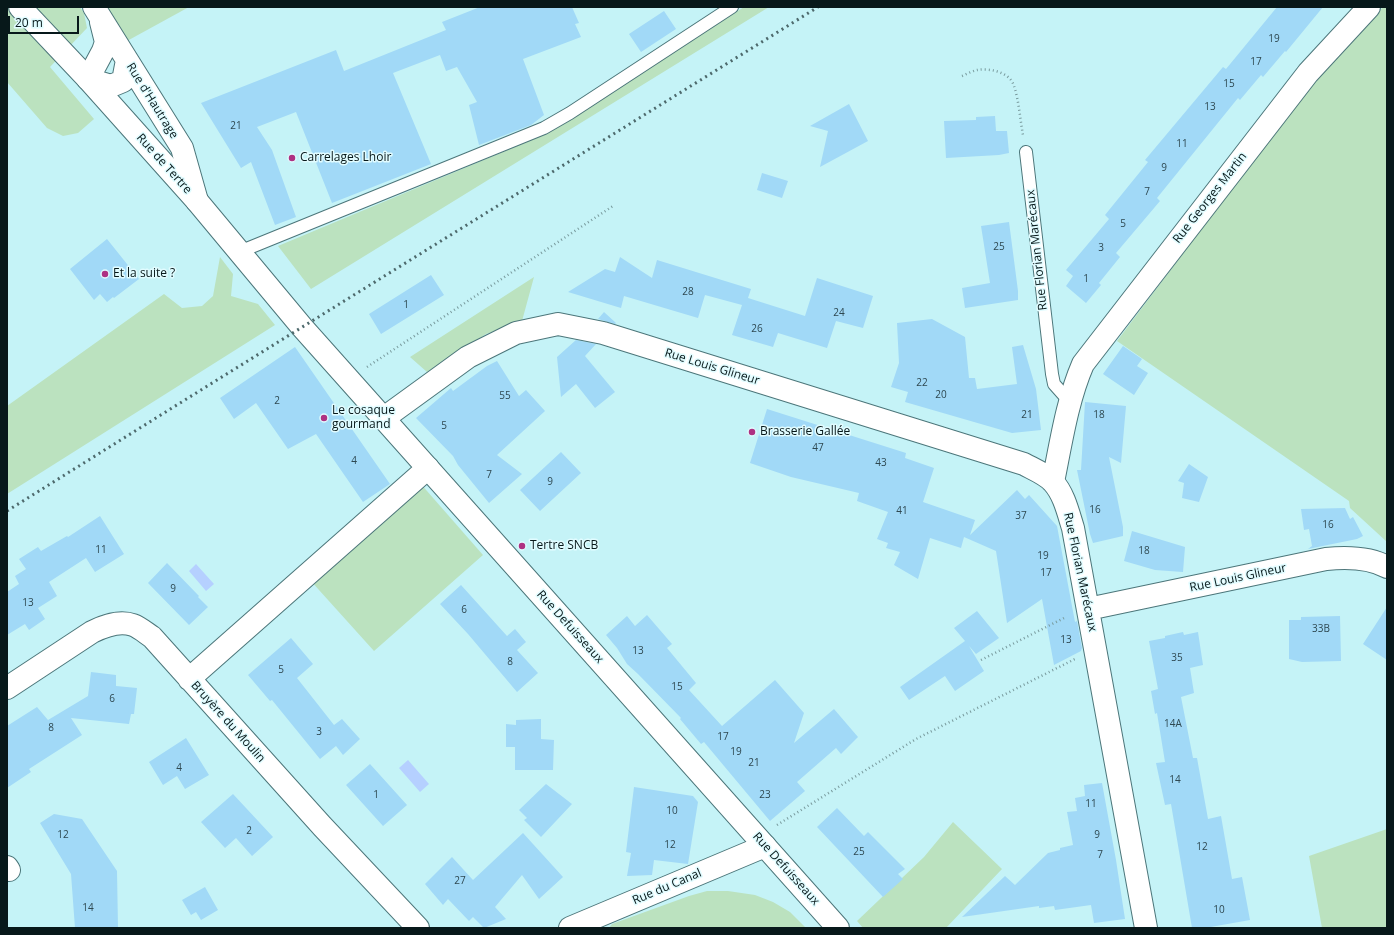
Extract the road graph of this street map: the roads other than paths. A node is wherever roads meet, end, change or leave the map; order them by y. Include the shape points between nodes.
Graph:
1 (20, 7) edge
2 (732, 7) edge
3 (1370, 7) edge
4 (97, 12) edge
5 (127, 60) junction
6 (88, 79) junction
7 (1026, 152) road end
8 (197, 201) junction
9 (239, 252) junction
10 (302, 327) joint
11 (1070, 402) junction
12 (384, 418) junction
13 (428, 468) junction
14 (1053, 482) junction
15 (1387, 567) edge
16 (1088, 609) junction
17 (189, 679) junction
18 (7, 688) edge
19 (765, 846) junction
20 (590, 923) edge
21 (418, 928) edge
22 (570, 928) edge
23 (838, 928) edge
24 (1146, 928) edge

1 - 6 street, Rue de Tertre
2 - 9 lane via 544,128
3 - 11 street, Rue Georges Martin via 1308,73 1091,353 1076,380
4 - 5 street, Rue d'Hautrage
4 - 6 street via 106,42
5 - 6 street via 123,81 111,86
5 - 8 street, Rue d'Hautrage via 182,148
6 - 8 street, Rue de Tertre
7 - 11 lane, Rue Florian Marécaux via 1052,374 1054,384
8 - 9 street, Rue de Tertre
9 - 10 street, Rue de Tertre
10 - 12 street, Rue Defuisseaux
11 - 14 street
12 - 13 street, Rue Defuisseaux
12 - 14 street, Rue Louis Glineur via 468,357 516,333 558,324 603,333 1024,464
13 - 17 street
13 - 19 street, Rue Defuisseaux
14 - 16 street, Rue Florian Marécaux via 1062,496 1073,528
15 - 16 street, Rue Louis Glineur via 1366,560 1326,559
16 - 24 street, Rue Florian Marécaux
17 - 18 street, Bruyère du Moulin via 152,637 134,625 124,623 103,626 92,632
17 - 21 street, Bruyère du Moulin
19 - 20 street, Rue du Canal
19 - 23 street, Rue Defuisseaux
20 - 22 street, Rue du Canal

